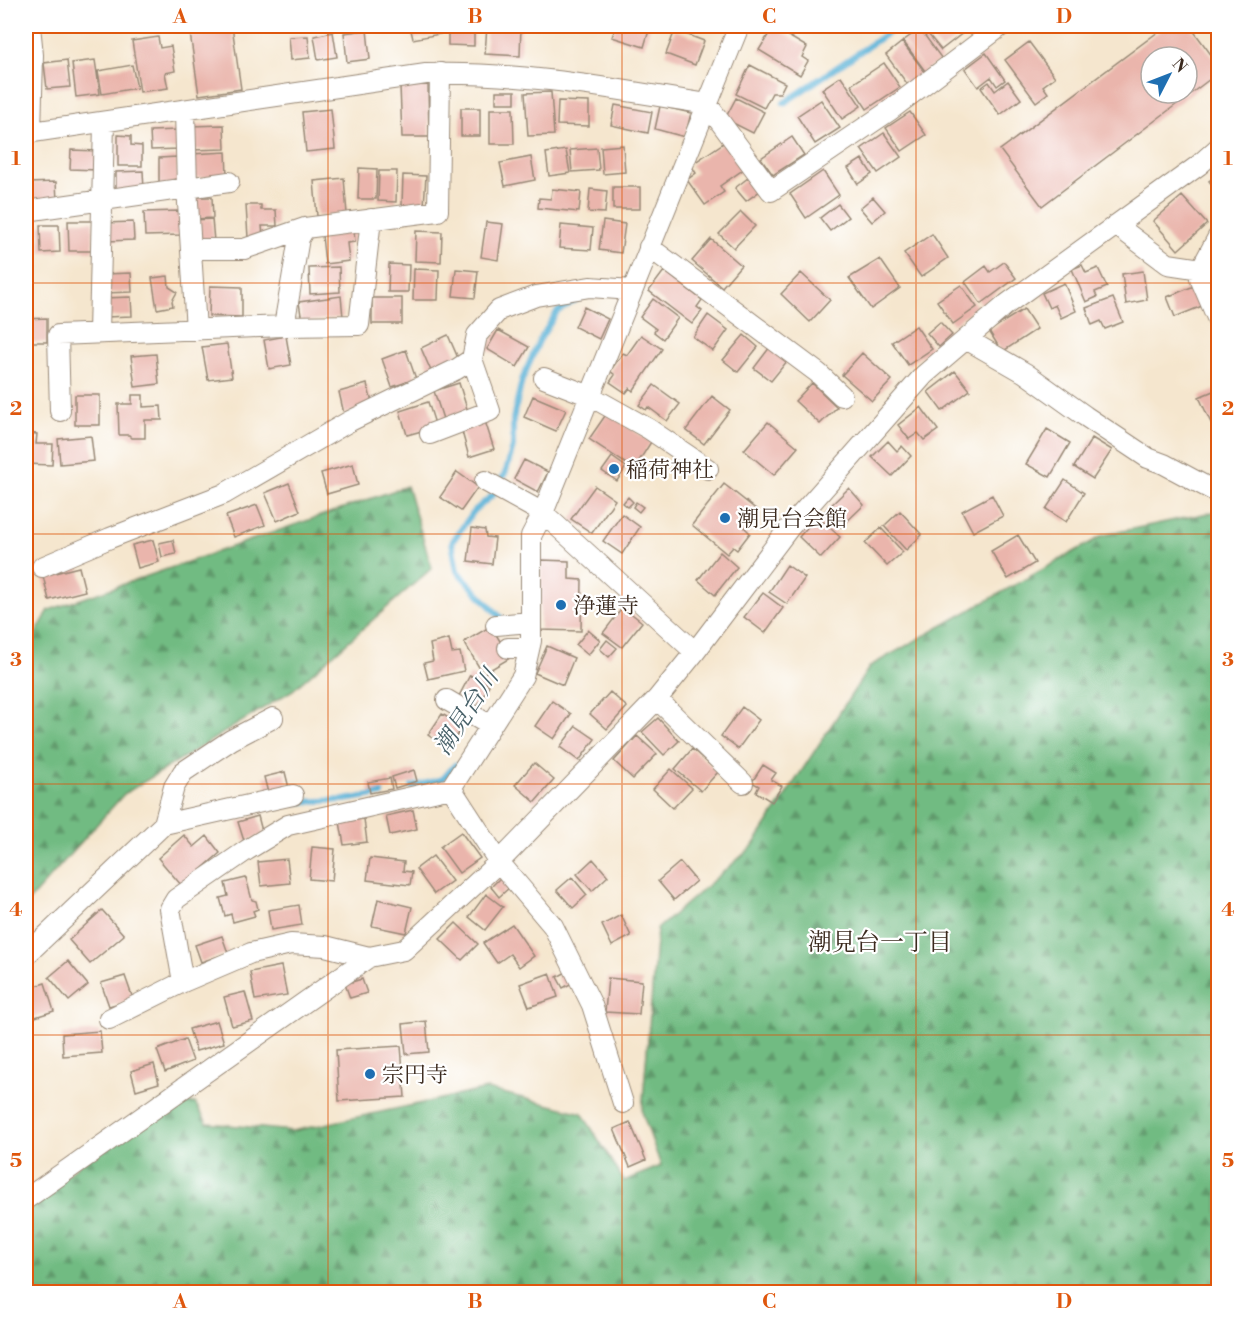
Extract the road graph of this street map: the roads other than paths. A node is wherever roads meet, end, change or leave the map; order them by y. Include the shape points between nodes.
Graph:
1 (30, 26) edge
2 (739, 26) edge
3 (1001, 26) edge
4 (440, 74) junction
5 (707, 104) junction
6 (184, 111) junction
7 (104, 123) junction
8 (28, 133) edge
9 (1218, 148) edge
10 (229, 182) dead end
11 (187, 187) junction
12 (102, 199) junction
13 (26, 211) edge
14 (371, 219) junction
15 (1116, 225) junction
16 (305, 228) junction
17 (1218, 237) edge
18 (649, 247) junction
19 (191, 249) junction
20 (1202, 269) junction
21 (632, 290) junction
22 (1218, 320) edge
23 (284, 326) junction
24 (196, 330) junction
25 (99, 333) junction
26 (966, 339) junction
27 (472, 359) junction
28 (544, 378) dead end
29 (590, 396) junction
30 (842, 396) dead end
31 (60, 411) dead end
32 (430, 434) dead end
33 (708, 469) dead end
34 (494, 486) dead end
35 (1218, 493) edge
36 (543, 513) junction
37 (42, 567) dead end
38 (531, 622) junction
39 (504, 625) dead end
40 (695, 652) junction
41 (657, 699) junction
42 (447, 700) dead end
43 (273, 718) dead end
44 (486, 723) junction
45 (743, 783) dead end
46 (451, 788) junction
47 (293, 795) dead end
48 (269, 805) junction
49 (288, 825) junction
50 (169, 830) junction
51 (499, 862) junction
52 (26, 955) edge
53 (369, 957) junction
54 (183, 982) junction
55 (109, 1019) dead end
56 (623, 1103) dead end
57 (26, 1199) edge

1 - 8 street via 33,55
2 - 5 street
3 - 5 street via 889,111 771,191
4 - 5 street via 503,75
4 - 6 street
4 - 14 street via 438,211
5 - 18 street
6 - 7 street
6 - 11 street
7 - 8 street
7 - 12 street
9 - 15 street
10 - 11 street
11 - 12 street
11 - 19 street
12 - 13 street
12 - 25 street
14 - 16 street
14 - 23 street via 359,325
15 - 20 street via 1168,264
15 - 26 street via 1007,304
16 - 19 street via 244,249
16 - 23 street via 298,238
17 - 20 street
18 - 21 street
18 - 30 street via 818,373
19 - 24 street
20 - 22 street via 1200,278
21 - 27 street via 590,287 536,296 499,310 477,335
21 - 29 street
23 - 24 street
24 - 25 street
25 - 31 street via 58,335
26 - 35 street via 1025,373 1148,458
26 - 40 street via 924,375 789,528
27 - 32 street via 490,411
27 - 37 street via 350,421 224,494
28 - 29 street
29 - 33 street
29 - 36 street
34 - 36 street
36 - 38 street via 531,536
36 - 40 street
38 - 39 street
38 - 44 street via 520,648 523,676
40 - 41 street
41 - 45 street
41 - 51 street
42 - 44 street
43 - 50 street via 183,772 174,787
44 - 46 street
46 - 49 street
46 - 51 street
47 - 48 street
48 - 49 street
48 - 50 street
49 - 54 street via 176,899 170,909
50 - 52 street via 87,909
51 - 53 street via 404,950
51 - 56 street via 553,926 592,1005
53 - 54 street via 325,946 291,944 252,953
53 - 57 street
54 - 55 street

